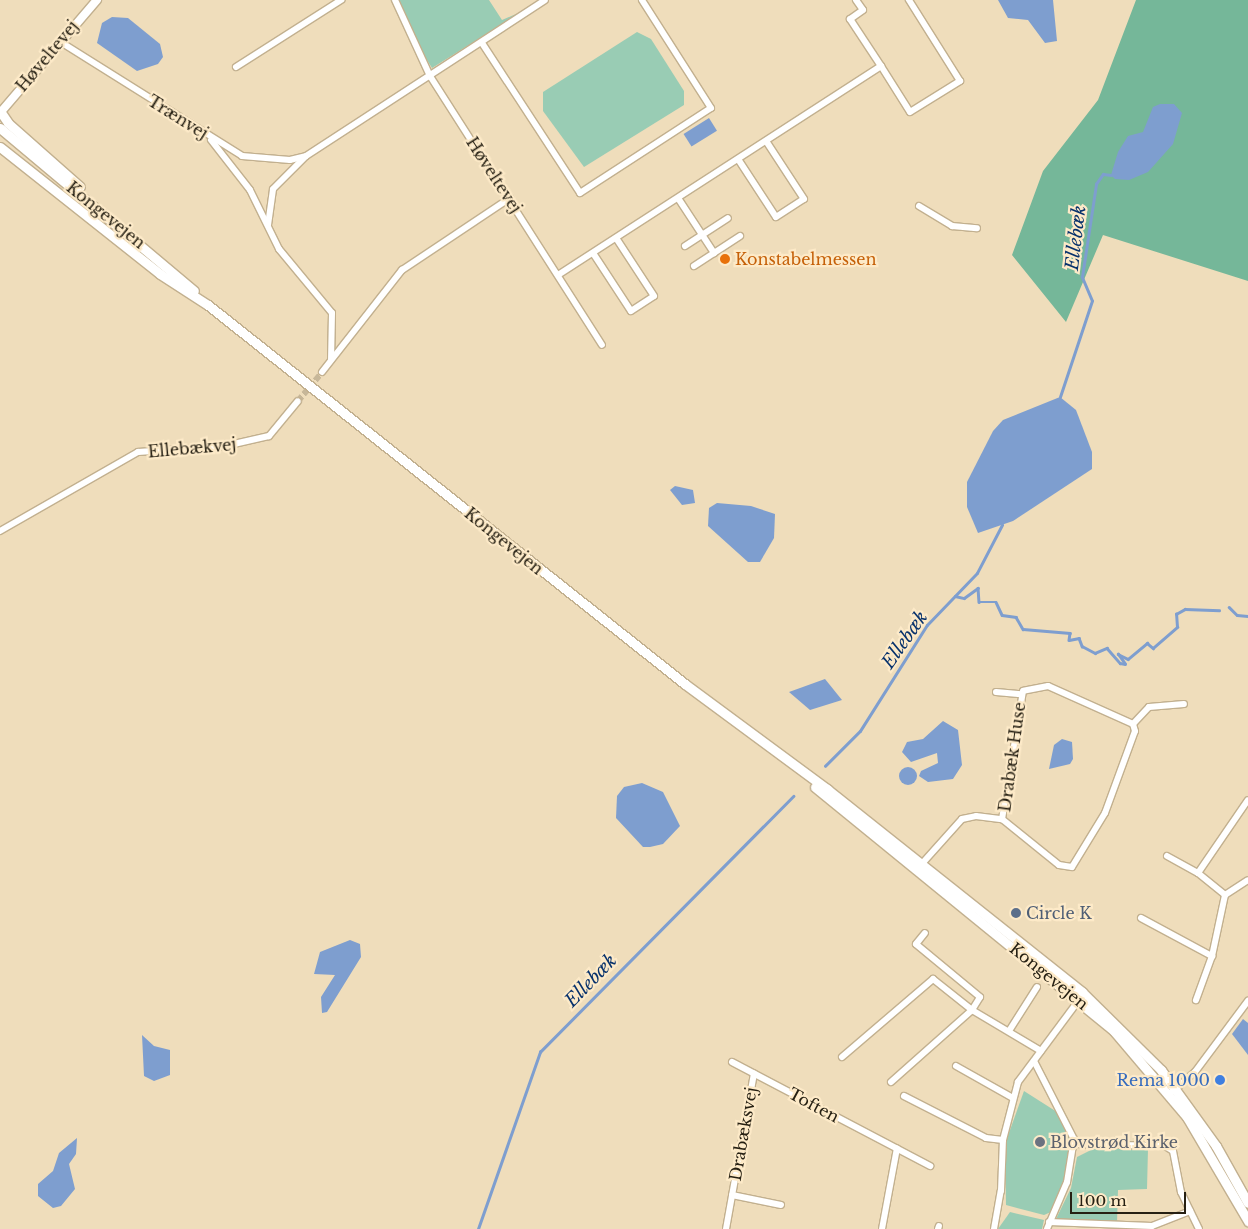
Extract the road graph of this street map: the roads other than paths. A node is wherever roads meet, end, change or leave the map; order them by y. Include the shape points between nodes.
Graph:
1 (96, 0) edge
2 (341, 0) edge
3 (395, 0) edge
4 (545, 0) edge
5 (642, 0) edge
6 (856, 0) edge
7 (909, 0) edge
8 (58, 41) junction
9 (482, 43) junction
10 (881, 66) junction
11 (236, 67) dead end
12 (430, 76) junction
13 (1, 112) edge
14 (0, 128) edge
15 (208, 136) junction
16 (766, 141) junction
17 (0, 143) edge
18 (0, 147) edge
19 (12, 156) junction
20 (306, 156) junction
21 (738, 159) junction
22 (510, 198) junction
23 (678, 198) junction
24 (919, 206) dead end
25 (106, 214) junction
26 (728, 218) dead end
27 (268, 228) junction
28 (977, 228) dead end
29 (702, 235) junction
30 (740, 236) dead end
31 (616, 238) junction
32 (685, 246) dead end
33 (593, 253) junction
34 (714, 253) junction
35 (694, 266) dead end
36 (558, 275) junction
37 (208, 305) junction
38 (602, 346) dead end
39 (331, 359) junction
40 (322, 372) tunnel mouth
41 (298, 401) tunnel mouth
42 (0, 531) edge
43 (996, 692) dead end
44 (1021, 694) junction
45 (1184, 704) dead end
46 (1133, 724) junction
47 (1248, 800) edge
48 (1002, 819) junction
49 (1167, 856) dead end
50 (919, 867) junction
51 (1198, 873) junction
52 (1248, 880) edge
53 (1224, 895) junction
54 (1142, 918) dead end
55 (925, 933) dead end
56 (1212, 956) junction
57 (1037, 987) dead end
58 (1079, 999) junction
59 (1196, 1000) dead end
60 (1248, 1000) edge
61 (972, 1010) junction
62 (1009, 1031) junction
63 (1041, 1051) junction
64 (842, 1057) dead end
65 (1034, 1061) junction
66 (732, 1062) dead end
67 (956, 1066) dead end
68 (754, 1073) junction
69 (891, 1082) dead end
70 (1173, 1091) junction
71 (904, 1096) dead end
72 (1013, 1098) junction
73 (1003, 1140) junction
74 (1075, 1144) junction
75 (897, 1148) junction
76 (930, 1166) dead end
77 (732, 1195) junction
78 (1248, 1203) edge
79 (781, 1205) dead end
80 (1190, 1211) junction
81 (1248, 1221) edge
82 (1049, 1222) junction
83 (726, 1229) edge
84 (882, 1229) edge
85 (994, 1229) edge
86 (1047, 1229) edge
87 (1199, 1229) edge

1 - 8 street, Høveltevej
2 - 11 street
3 - 12 street, Høveltevej
4 - 9 street, Trænvej
5 - 9 street via 711,108 580,193
6 - 10 street via 863,10 850,19
7 - 10 street via 960,81 910,112
8 - 13 street, Høveltevej
8 - 15 street, Trænvej
9 - 12 street, Trænvej
10 - 16 street
12 - 20 street, Trænvej
12 - 22 street, Høveltevej
13 - 25 main road via 5,120 65,171
14 - 25 main road, Kongevejen
15 - 20 street, Trænvej via 242,156 258,160
15 - 27 street via 250,190
16 - 21 street
16 - 21 street via 804,199 776,218
17 - 19 main road
18 - 19 main road, Kongevejen
19 - 37 main road, Kongevejen via 160,274
20 - 27 street, Trænvej via 273,189
21 - 23 street
22 - 36 street, Høveltevej
22 - 39 street via 402,270
23 - 29 street
23 - 31 street
24 - 28 street via 952,226
25 - 37 main road, Kongevejen
26 - 29 street
27 - 39 street via 278,249 332,313
29 - 32 street
29 - 34 street
30 - 34 street
31 - 33 street
31 - 33 street via 654,296 631,311
33 - 36 street
34 - 35 street
36 - 38 street, Høveltevej
37 - 50 main road, Kongevejen
39 - 40 street
41 - 42 street, Ellebækvej via 269,436 225,446 138,452
43 - 44 street, Drabæk Huse
44 - 46 street, Drabæk Huse via 1032,687 1048,686
44 - 48 street, Drabæk Huse
45 - 46 street via 1149,707
46 - 48 street, Drabæk Huse via 1136,730 1109,804 1072,867 1059,865
47 - 51 street
48 - 50 street, Drabæk Huse via 962,819
49 - 51 street
50 - 58 main road, Kongevejen
50 - 70 main road, Kongevejen via 1082,992 1138,1045
51 - 53 street
52 - 53 street
53 - 56 street
54 - 56 street
55 - 61 street via 916,944 979,994
56 - 59 street
57 - 62 street
58 - 63 street
58 - 70 main road, Kongevejen
60 - 70 street via 1195,1072
61 - 62 street
61 - 64 street via 936,980 929,980
61 - 69 street
62 - 63 street
63 - 65 street
65 - 72 street via 1018,1082
65 - 74 street via 1062,1110
66 - 68 street, Toften
67 - 72 street
68 - 75 street, Toften
68 - 77 street, Drabæksvej
70 - 78 main road, Kongevejen via 1216,1146
70 - 81 main road, Kongevejen via 1210,1150
71 - 73 street via 986,1138
72 - 73 street
73 - 85 street via 1001,1192
74 - 80 street via 1165,1146 1173,1151
74 - 82 street via 1067,1182
75 - 76 street, Toften
75 - 84 street
77 - 79 street, Drabæksvej
77 - 83 street, Drabæksvej
80 - 82 street via 1152,1226
80 - 87 street
82 - 86 street

